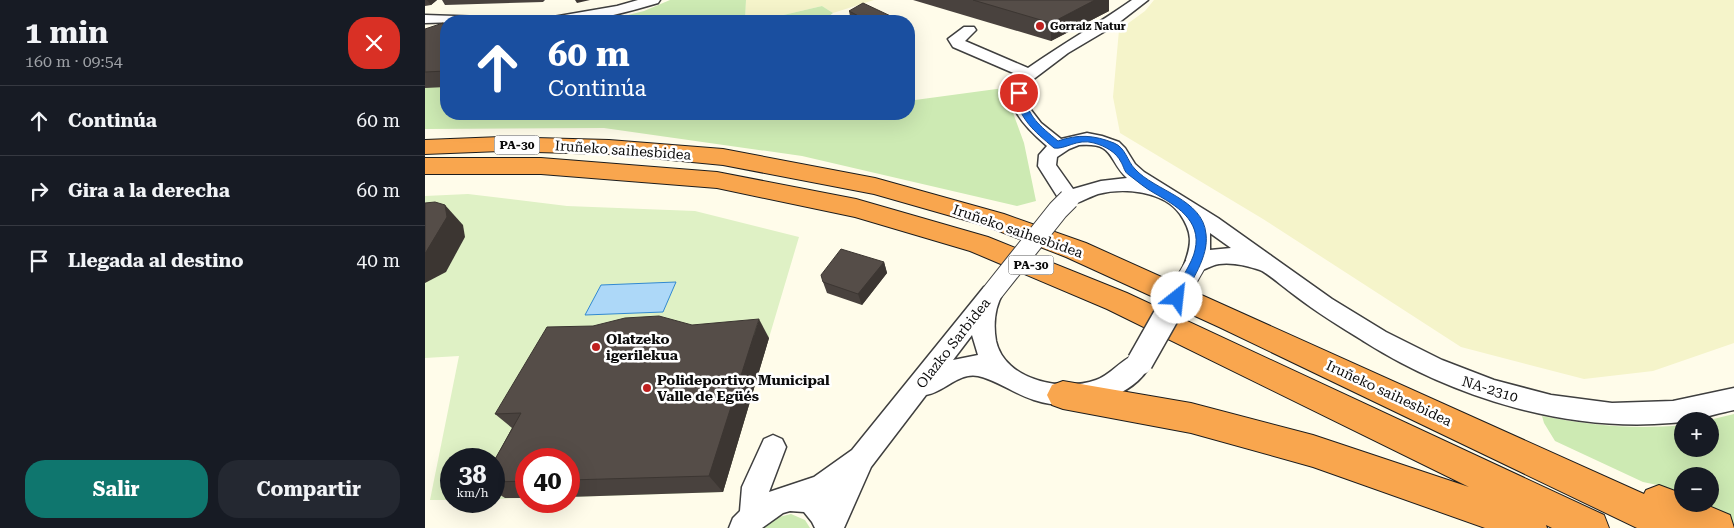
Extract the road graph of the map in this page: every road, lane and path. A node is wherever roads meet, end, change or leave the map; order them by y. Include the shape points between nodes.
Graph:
1 (653, 0) edge
2 (1141, 0) edge
3 (589, 15) edge
4 (425, 19) edge
5 (440, 20) edge
6 (969, 30) dead end
7 (1029, 74) junction
8 (425, 140) edge
9 (1057, 145) junction
10 (425, 147) edge
11 (609, 147) junction
12 (425, 166) edge
13 (884, 189) junction
14 (1157, 190) junction
15 (1069, 199) junction
16 (1177, 200) junction
17 (1195, 265) junction
18 (1274, 270) junction
19 (992, 293) junction
20 (1008, 377) junction
21 (914, 393) junction
22 (1063, 395) junction
23 (1734, 399) edge
24 (861, 460) junction
25 (788, 499) junction
26 (748, 522) edge
27 (830, 528) edge
28 (1529, 528) edge
29 (1591, 528) edge
30 (1677, 528) edge
31 (1717, 528) edge

1 - 3 street
2 - 7 street
4 - 5 street
6 - 7 street via 956,39 958,44
7 - 9 street via 1023,79 1019,93 1023,110 1035,127
8 - 11 highway via 508,138
9 - 14 street via 1075,138 1113,146 1130,170
9 - 15 street via 1048,155 1047,166
10 - 11 highway, Iruñeko saihesbidea / PA-30 via 501,144
11 - 13 highway, Iruñeko saihesbidea / PA-30 via 723,157
12 - 29 highway, Iruñeko saihesbidea / PA-30 via 541,166 717,180 856,208 979,244 1117,301
13 - 30 highway, Iruñeko saihesbidea / PA-30 via 995,220 1076,250
13 - 31 highway via 963,206 1094,249
14 - 15 street via 1111,184 1088,189
14 - 16 street
15 - 19 street, Olazko Sarbidea, bridge
16 - 17 street via 1192,215 1201,232 1201,250
16 - 18 street
17 - 18 street via 1228,254
17 - 22 street, bridge via 1140,362 1120,380 1093,392
18 - 23 street, NA-2310 via 1386,344 1452,377 1495,392 1563,408 1607,414 1661,414
19 - 20 street via 983,314 982,336 990,358
19 - 21 street, Olazko Sarbidea
20 - 21 street, Olazko Sarbidea via 978,365 949,371
20 - 22 street via 1033,390
21 - 24 street, Olazko Sarbidea
22 - 28 highway via 1191,418 1313,451
24 - 25 street, Olazko Sarbidea via 824,486
24 - 27 street, Olazko Sarbidea
25 - 26 street, Olazko Sarbidea via 766,506
25 - 26 street via 770,484 773,447 756,487
25 - 27 street via 808,500 819,506

